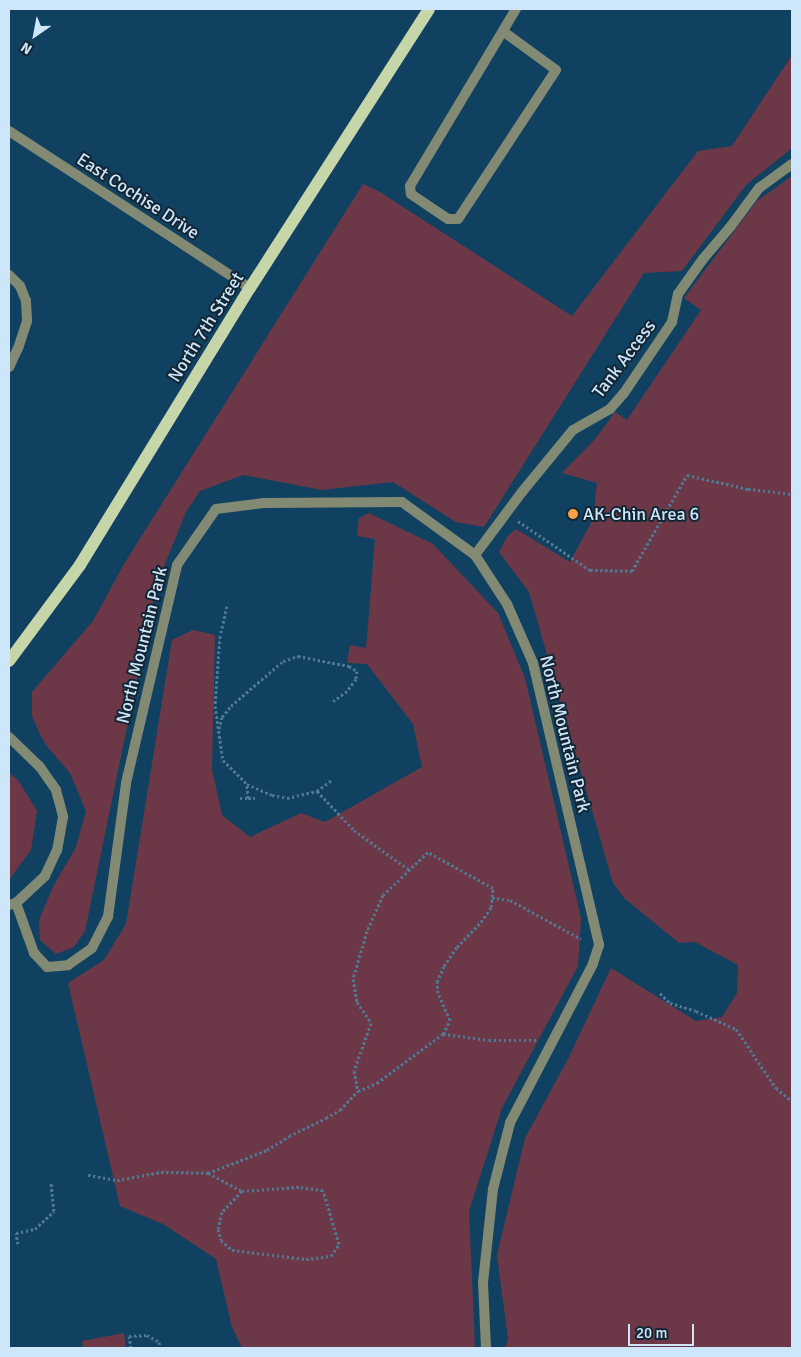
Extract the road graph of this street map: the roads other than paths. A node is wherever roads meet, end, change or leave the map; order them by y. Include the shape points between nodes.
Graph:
1 (429, 9) edge
2 (516, 9) edge
3 (504, 32) junction
4 (9, 131) edge
5 (792, 164) edge
6 (9, 275) edge
7 (250, 288) junction
8 (9, 367) edge
9 (475, 554) junction
10 (9, 661) edge
11 (9, 737) edge
12 (12, 904) edge
13 (486, 1348) edge

1 - 7 main road, North 7th Street
2 - 3 street
3 - 3 street via 410,186 411,194 448,219 458,219 556,70
4 - 7 street, East Cochise Drive
5 - 9 street, Tank Access via 759,188 703,259 678,294 672,322 624,393 610,409 573,430
6 - 8 street via 20,286 26,301 27,321
7 - 10 main road, North 7th Street via 80,565
9 - 12 street, North Mountain Park via 402,502 264,503 216,509 177,565 126,783 108,918 92,948 68,965 47,967 34,953
9 - 13 street, North Mountain Park via 507,604 533,663 599,946 593,964 510,1122 493,1189 483,1282
11 - 12 street, North Mountain Park via 40,767 56,790 62,817 57,850 46,876

